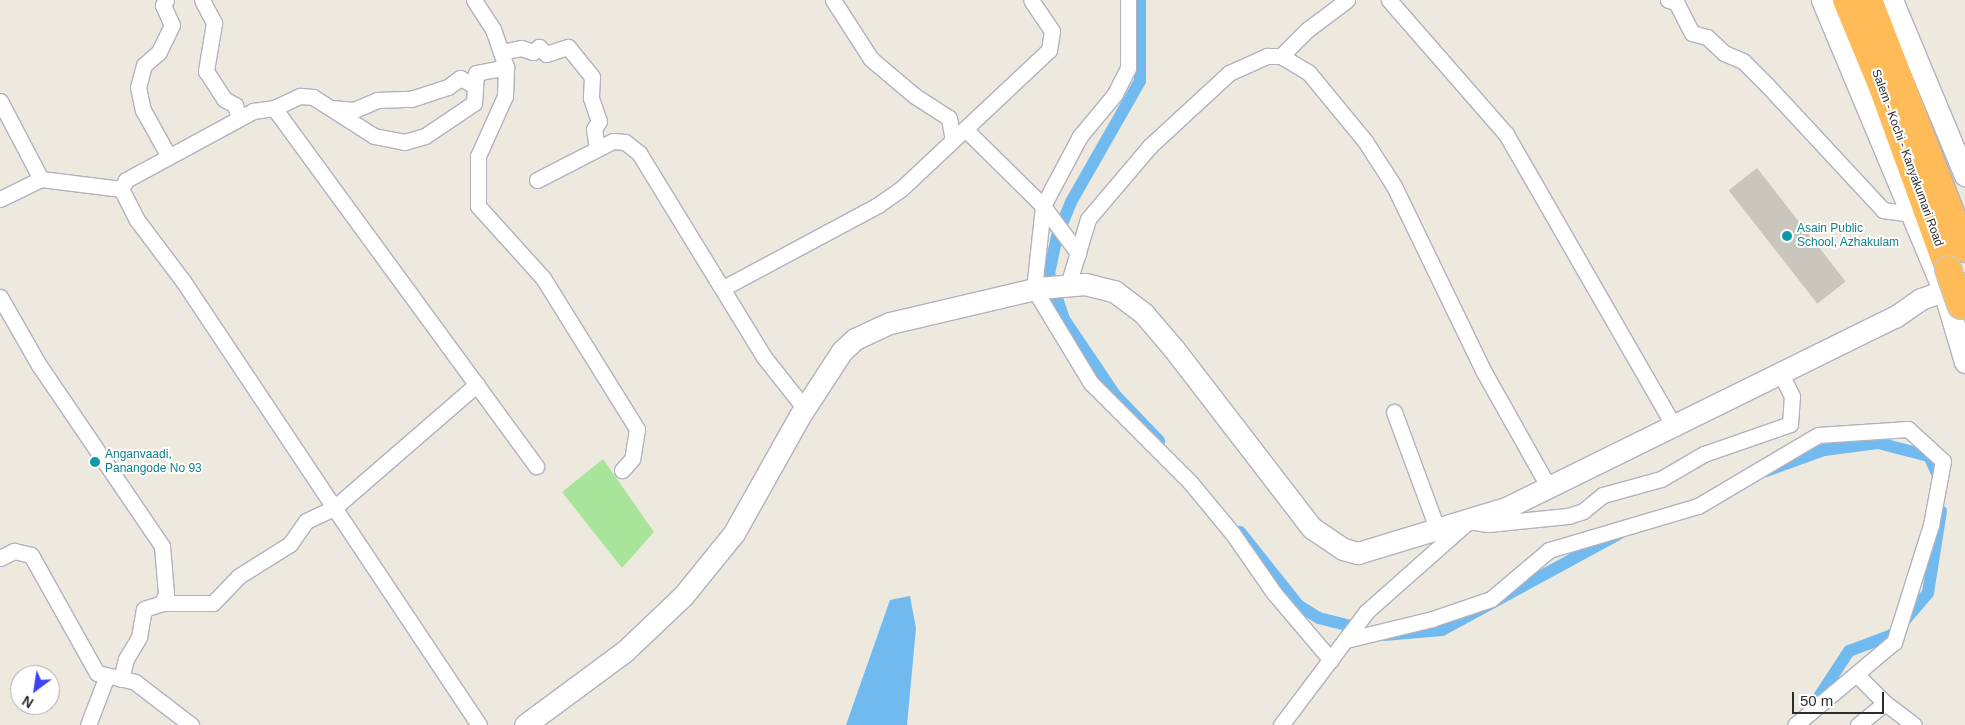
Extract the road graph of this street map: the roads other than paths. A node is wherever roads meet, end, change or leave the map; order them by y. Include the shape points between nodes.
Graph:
1 (166, 0) edge
2 (202, 0) edge
3 (474, 0) edge
4 (833, 0) edge
5 (1031, 0) edge
6 (1128, 0) edge
7 (1348, 0) edge
8 (1389, 0) edge
9 (1668, 0) edge
10 (1822, 0) edge
11 (1846, 0) edge
12 (1869, 0) edge
13 (1892, 0) edge
14 (501, 52) junction
15 (1281, 56) junction
16 (506, 66) junction
17 (475, 86) junction
18 (0, 101) edge
19 (327, 107) junction
20 (274, 108) junction
21 (239, 118) junction
22 (965, 129) junction
23 (953, 140) junction
24 (597, 148) junction
25 (168, 155) junction
26 (1965, 175) edge
27 (41, 179) junction
28 (537, 180) dead end
29 (121, 189) junction
30 (0, 199) edge
31 (1043, 206) junction
32 (1911, 214) junction
33 (1965, 249) edge
34 (1078, 253) junction
35 (1068, 285) junction
36 (724, 287) junction
37 (1037, 289) junction
38 (1957, 293) edge
39 (0, 297) edge
40 (1965, 362) edge
41 (1781, 374) junction
42 (477, 384) junction
43 (805, 409) junction
44 (1394, 412) dead end
45 (1674, 426) junction
46 (536, 466) dead end
47 (622, 470) dead end
48 (1548, 486) junction
49 (334, 508) junction
50 (1469, 521) junction
51 (1438, 531) junction
52 (0, 558) edge
53 (162, 603) junction
54 (1346, 640) junction
55 (1331, 660) junction
56 (1856, 674) junction
57 (113, 678) junction
58 (1885, 702) junction
59 (88, 725) edge
60 (191, 725) edge
61 (479, 725) edge
62 (525, 725) edge
63 (1281, 725) edge
64 (1795, 725) edge
65 (1858, 725) edge
66 (1914, 725) edge

1 - 25 street via 163,6 172,25 159,52 144,65 138,87 143,110
2 - 21 street via 214,23 206,71 224,99 235,105
3 - 14 street via 493,29
4 - 23 street via 871,59 915,96 949,118
5 - 22 street via 1052,31 1049,50
6 - 31 street via 1131,51 1123,82 1080,136
7 - 15 street via 1306,30
8 - 45 street via 1506,134
9 - 32 street via 1676,2 1692,33 1707,37 1755,73 1883,210
10 - 32 street
11 - 38 highway, Salem - Kochi - Kanyakumari Road via 1882,87
12 - 33 highway, Salem - Kochi - Kanyakumari Road
13 - 26 street
14 - 16 street
14 - 24 street via 521,48 533,52 539,47 546,54 568,47 592,77 591,98 598,121 594,129
15 - 34 street via 1267,56 1229,73 1150,146 1088,219
15 - 48 street via 1309,73 1365,142 1394,186 1484,372
16 - 17 street via 476,73
16 - 47 street via 505,96 478,156 478,206 543,278 637,429 632,459
17 - 19 street via 460,78 448,87 411,99 377,100 354,110
17 - 19 street via 474,103 426,136 404,142 374,136
18 - 27 street
19 - 20 street via 313,97 300,96
20 - 21 street via 263,107
20 - 42 street
21 - 25 street
22 - 23 street
22 - 31 street
23 - 36 street via 889,199
24 - 28 street
24 - 36 street via 613,141 626,142 639,153
25 - 29 street via 142,168 126,180
27 - 29 street
27 - 30 street
29 - 49 street via 137,220 183,281
31 - 34 street
31 - 37 street
32 - 38 street
34 - 35 street
35 - 37 street
35 - 51 street via 1102,286 1144,314 1312,528 1328,542 1358,553
36 - 43 street via 764,357
37 - 43 street via 890,323 855,339 842,351
37 - 55 street via 1091,383 1190,482 1233,534 1274,593
38 - 40 street
38 - 41 street
39 - 53 street via 39,365 162,546 166,594
41 - 45 street
41 - 50 street via 1792,396 1790,424 1704,454 1661,479 1603,495 1583,511 1568,516 1488,524
42 - 46 street
42 - 49 street
43 - 62 street via 734,533 683,596 625,651
44 - 51 street
45 - 48 street
48 - 50 street via 1506,508
49 - 53 street via 306,521 290,544 239,576 213,603
49 - 61 street
50 - 51 street
50 - 54 street via 1366,612
52 - 57 street via 14,551 31,555 88,662
53 - 57 street via 144,609 139,637
54 - 55 street
54 - 56 street via 1432,619 1491,599 1549,550 1698,506 1818,435 1908,429 1943,461 1931,525 1894,642
55 - 63 street
56 - 58 street
56 - 64 street
57 - 59 street
57 - 60 street via 154,694
58 - 65 street
58 - 66 street

